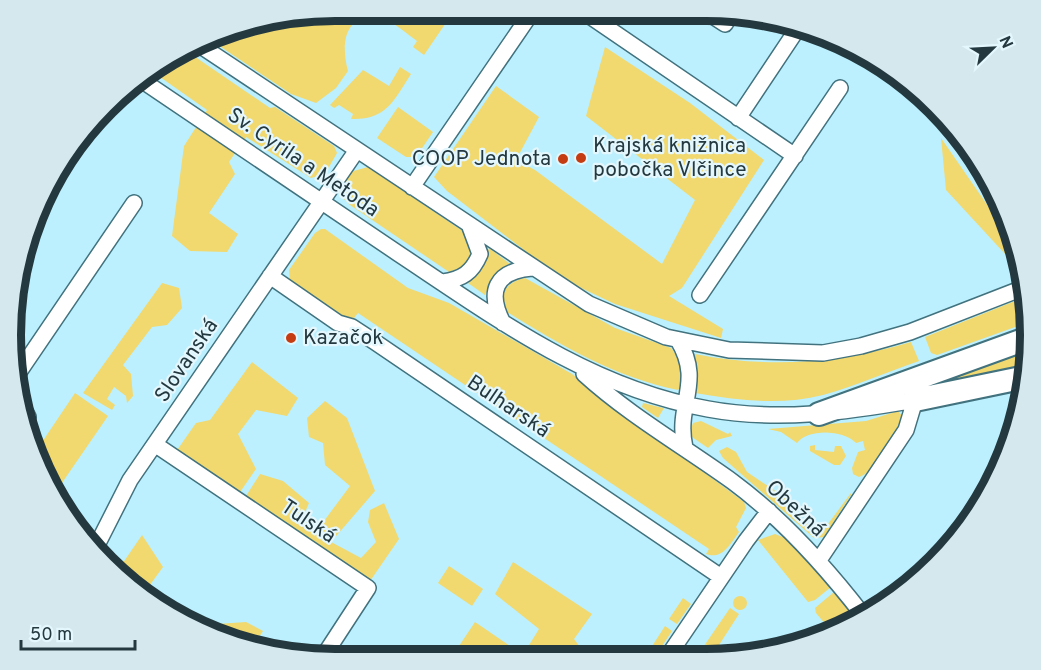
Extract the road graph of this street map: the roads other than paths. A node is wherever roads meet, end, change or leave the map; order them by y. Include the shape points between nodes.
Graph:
1 (526, 21) edge
2 (597, 21) edge
3 (794, 34) edge
4 (205, 49) edge
5 (147, 84) edge
6 (840, 88) dead end
7 (738, 118) junction
8 (357, 150) junction
9 (795, 156) junction
10 (412, 187) junction
11 (134, 203) dead end
12 (323, 203) junction
13 (471, 227) junction
14 (532, 268) junction
15 (270, 276) junction
16 (443, 282) junction
17 (1016, 291) edge
18 (699, 295) dead end
19 (503, 323) junction
20 (678, 340) junction
21 (1020, 341) edge
22 (23, 366) edge
23 (575, 366) junction
24 (1017, 379) edge
25 (915, 400) junction
26 (685, 405) junction
27 (819, 414) junction
28 (156, 445) junction
29 (685, 448) junction
30 (769, 511) junction
31 (99, 542) edge
32 (819, 560) junction
33 (721, 577) junction
34 (859, 609) edge
35 (328, 649) edge
36 (672, 649) edge

1 - 10 street
2 - 7 street
3 - 7 street
4 - 8 street, Sv. Cyrila a Metoda
5 - 12 street, Sv. Cyrila a Metoda
6 - 9 street
7 - 9 street
8 - 10 street, Sv. Cyrila a Metoda
8 - 12 street, Slovanská
9 - 18 street
10 - 13 street, Sv. Cyrila a Metoda
11 - 22 street
12 - 15 street, Slovanská
12 - 16 street, Sv. Cyrila a Metoda
13 - 14 street, Sv. Cyrila a Metoda
13 - 16 street via 480,254 474,267 457,280
14 - 19 street via 519,269 498,283 494,306
14 - 20 street, Sv. Cyrila a Metoda via 589,304
15 - 28 street, Slovanská
15 - 33 street, Bulharská via 338,323 352,327
16 - 19 street, Sv. Cyrila a Metoda
17 - 20 street, Sv. Cyrila a Metoda via 910,332 823,353 729,350
19 - 23 street, Sv. Cyrila a Metoda
20 - 26 street via 688,356 691,376
21 - 27 main road
23 - 26 street, Sv. Cyrila a Metoda via 636,392
23 - 29 street, Obežná via 609,396
24 - 25 main road
25 - 27 street, Sv. Cyrila a Metoda
25 - 32 street via 906,430
26 - 27 street, Sv. Cyrila a Metoda via 758,415
26 - 29 street via 681,431
28 - 31 street, Slovanská via 130,480
28 - 35 street, Tulská via 368,588
29 - 30 street, Obežná
30 - 32 street, Obežná
30 - 33 street
32 - 34 street, Obežná
33 - 36 street

